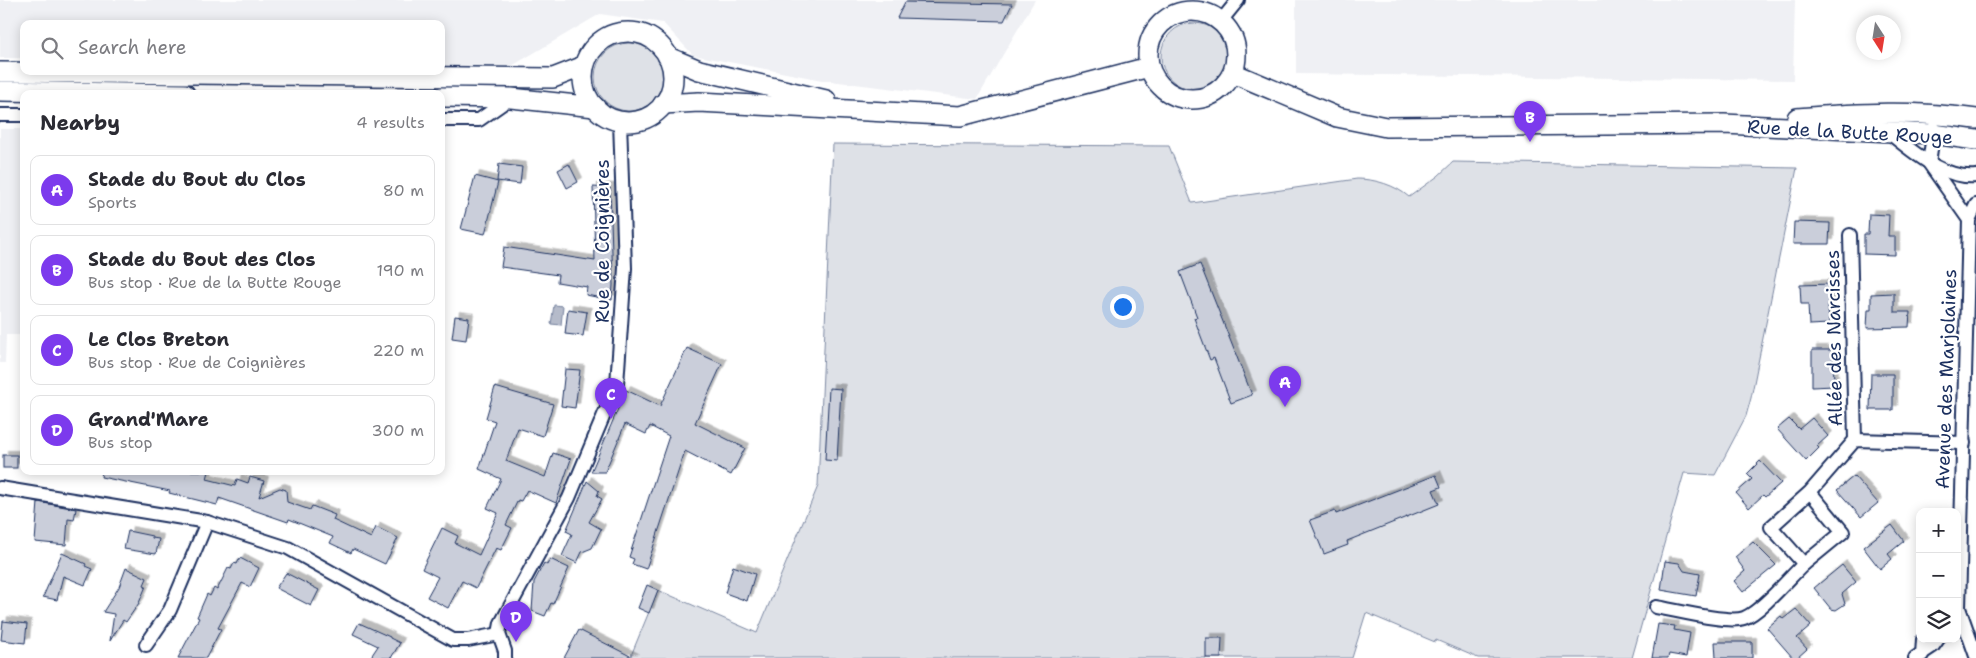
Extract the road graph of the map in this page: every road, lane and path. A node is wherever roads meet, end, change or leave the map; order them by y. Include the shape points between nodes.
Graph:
1 (1238, 0) edge
2 (1221, 21) junction
3 (668, 57) junction
4 (584, 66) junction
5 (1149, 67) junction
6 (0, 72) edge
7 (20, 72) edge
8 (1233, 73) junction
9 (276, 75) edge
10 (0, 91) edge
11 (20, 91) edge
12 (445, 97) edge
13 (510, 98) junction
14 (663, 104) junction
15 (595, 107) junction
16 (876, 111) junction
17 (0, 114) edge
18 (1942, 114) junction
19 (20, 115) edge
20 (1976, 119) edge
21 (445, 120) edge
22 (620, 121) junction
23 (1724, 124) junction
24 (1889, 133) junction
25 (1933, 134) junction
26 (1976, 140) edge
27 (1929, 163) junction
28 (1976, 176) edge
29 (1976, 205) edge
30 (1969, 220) junction
31 (1850, 235) dead end
32 (1972, 323) edge
33 (1856, 440) junction
34 (1964, 442) junction
35 (0, 488) edge
36 (1810, 492) junction
37 (208, 522) junction
38 (1958, 553) edge
39 (1804, 564) junction
40 (1656, 607) dead end
41 (1961, 617) edge
42 (499, 634) junction
43 (1923, 643) edge
44 (1935, 643) edge
45 (146, 645) dead end
46 (1976, 656) edge
47 (1922, 657) edge
48 (505, 658) edge

1 - 2 street
2 - 5 street via 1189,11 1167,18 1150,40
2 - 8 street via 1236,45
3 - 4 street via 650,38 624,32 599,43
3 - 14 street via 673,77
3 - 16 street via 698,70
4 - 9 street via 553,78
4 - 15 street via 585,88
5 - 8 street via 1163,89 1187,100 1204,98 1220,91
5 - 16 street via 960,116
6 - 7 street
8 - 23 street, Rue de la Butte Rouge via 1336,117 1386,126
10 - 11 street
12 - 13 street
13 - 15 street
13 - 21 street via 479,120
14 - 16 street via 699,102
14 - 22 street via 644,118
15 - 22 street
17 - 19 street
18 - 20 street, Rue de la Butte Rouge
18 - 23 street, Rue de la Butte Rouge via 1868,112
18 - 25 street
22 - 42 street, Rue de Coignières via 625,268 617,384 569,498 501,623
23 - 24 street, Rue de la Butte Rouge
24 - 25 street, Rue de la Butte Rouge
24 - 27 street
25 - 26 street, Rue de la Butte Rouge
25 - 27 street
27 - 28 street via 1952,172
27 - 30 street
29 - 30 street
30 - 32 street, Avenue des Marjolaines
31 - 33 street, Allée des Narcisses
32 - 34 street, Avenue des Marjolaines
33 - 34 street
33 - 36 street
34 - 38 street, Avenue des Marjolaines
35 - 37 street
36 - 39 street via 1771,527
36 - 39 street via 1843,532
37 - 42 street via 288,548 453,640
37 - 45 street via 170,610
39 - 40 street via 1758,609 1744,618 1726,619
41 - 46 street, Avenue des Marjolaines
42 - 48 street
43 - 47 street
44 - 47 street

